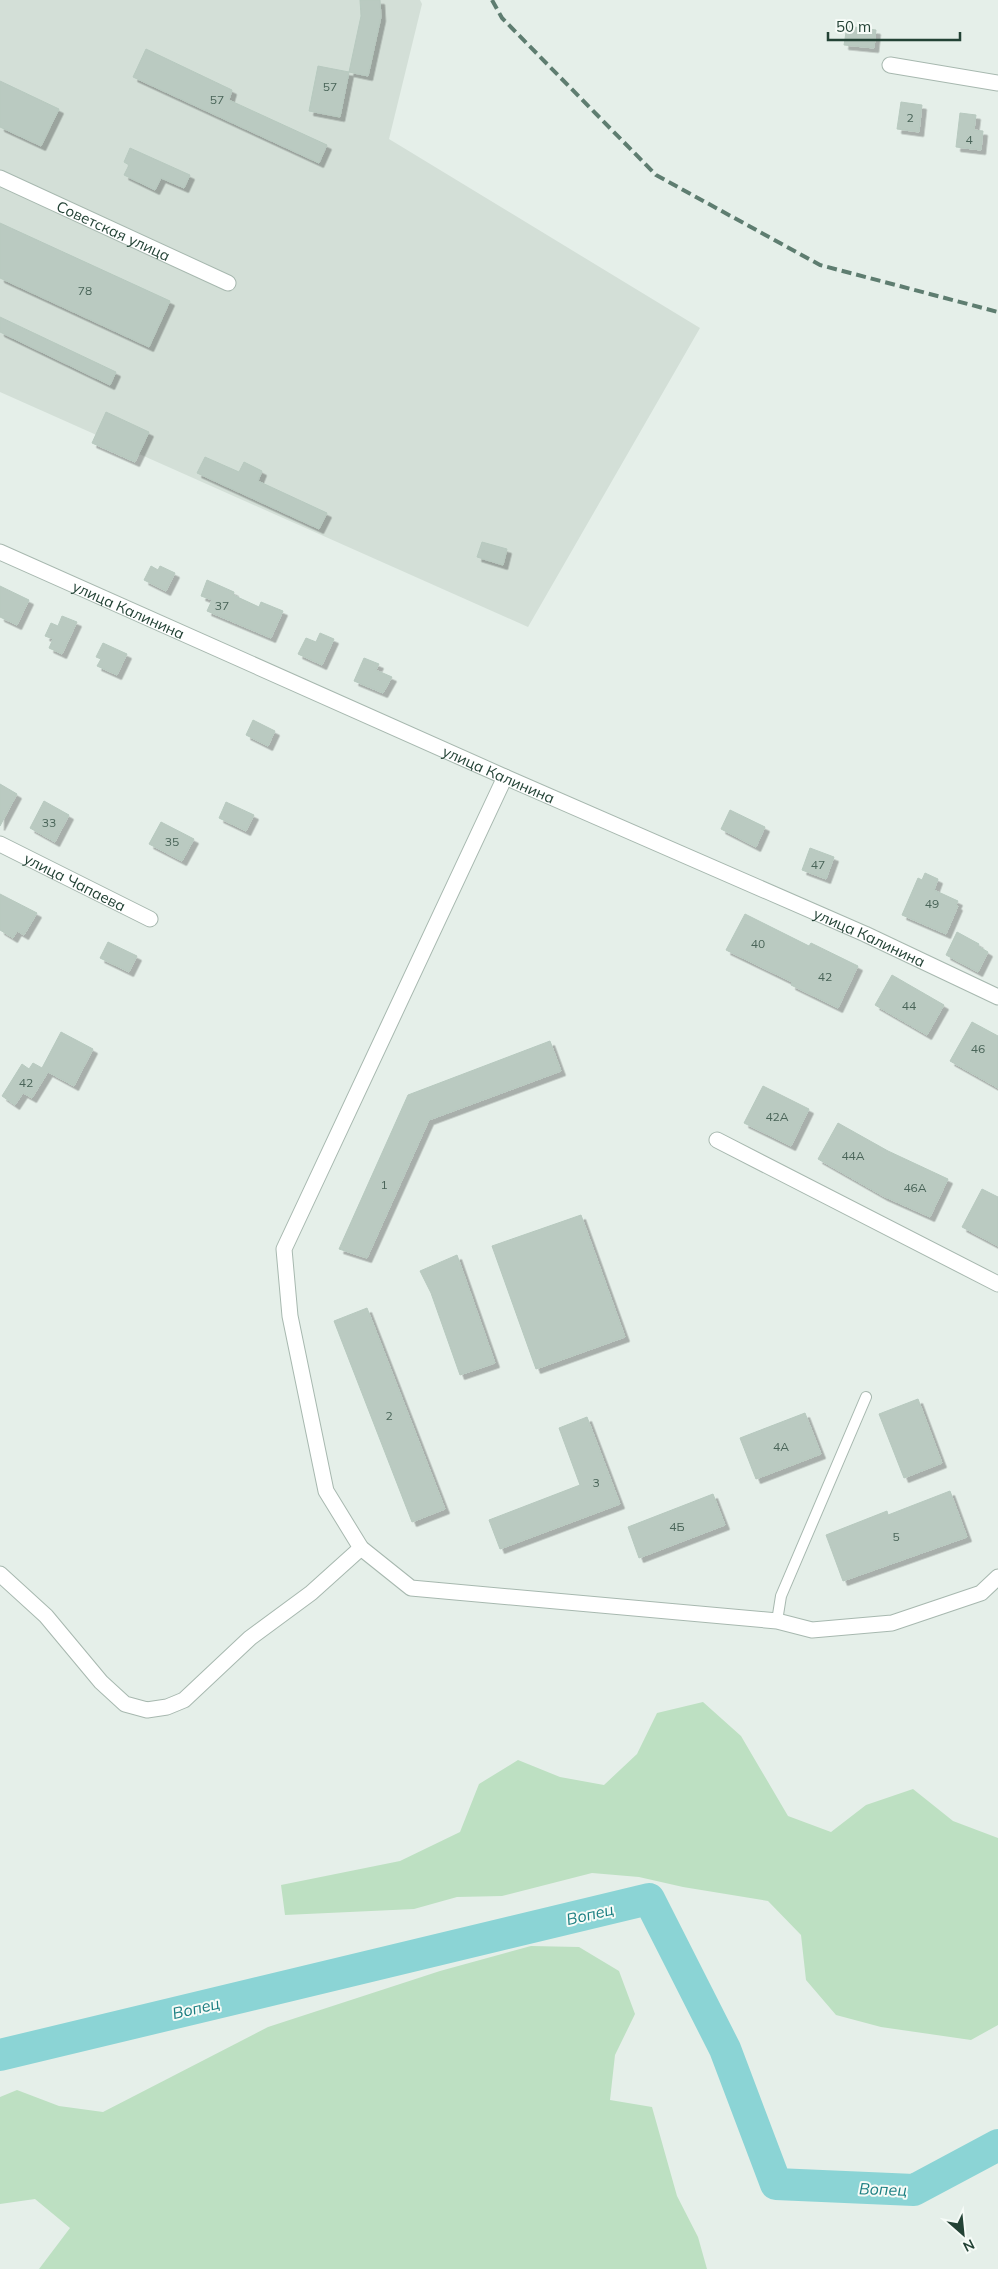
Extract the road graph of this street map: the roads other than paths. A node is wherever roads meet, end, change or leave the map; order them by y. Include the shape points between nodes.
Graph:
1 (890, 65) dead end
2 (998, 83) edge
3 (0, 178) edge
4 (228, 283) dead end
5 (0, 552) edge
6 (505, 777) junction
7 (0, 844) edge
8 (150, 919) dead end
9 (998, 997) edge
10 (717, 1140) dead end
11 (998, 1284) edge
12 (866, 1397) dead end
13 (361, 1548) junction
14 (0, 1574) edge
15 (998, 1578) edge
16 (777, 1622) junction

1 - 2 street
3 - 4 street, Советская улица
5 - 6 street, улица Калинина
6 - 9 street, улица Калинина via 865,934
6 - 13 street via 284,1249 290,1316 326,1491
7 - 8 street, улица Чапаева
10 - 11 street
12 - 16 lane via 781,1596
13 - 14 street via 311,1593 250,1638 184,1700 147,1710 125,1704 107,1688 46,1616
13 - 16 street via 411,1588
15 - 16 street via 981,1593 892,1623 812,1630

